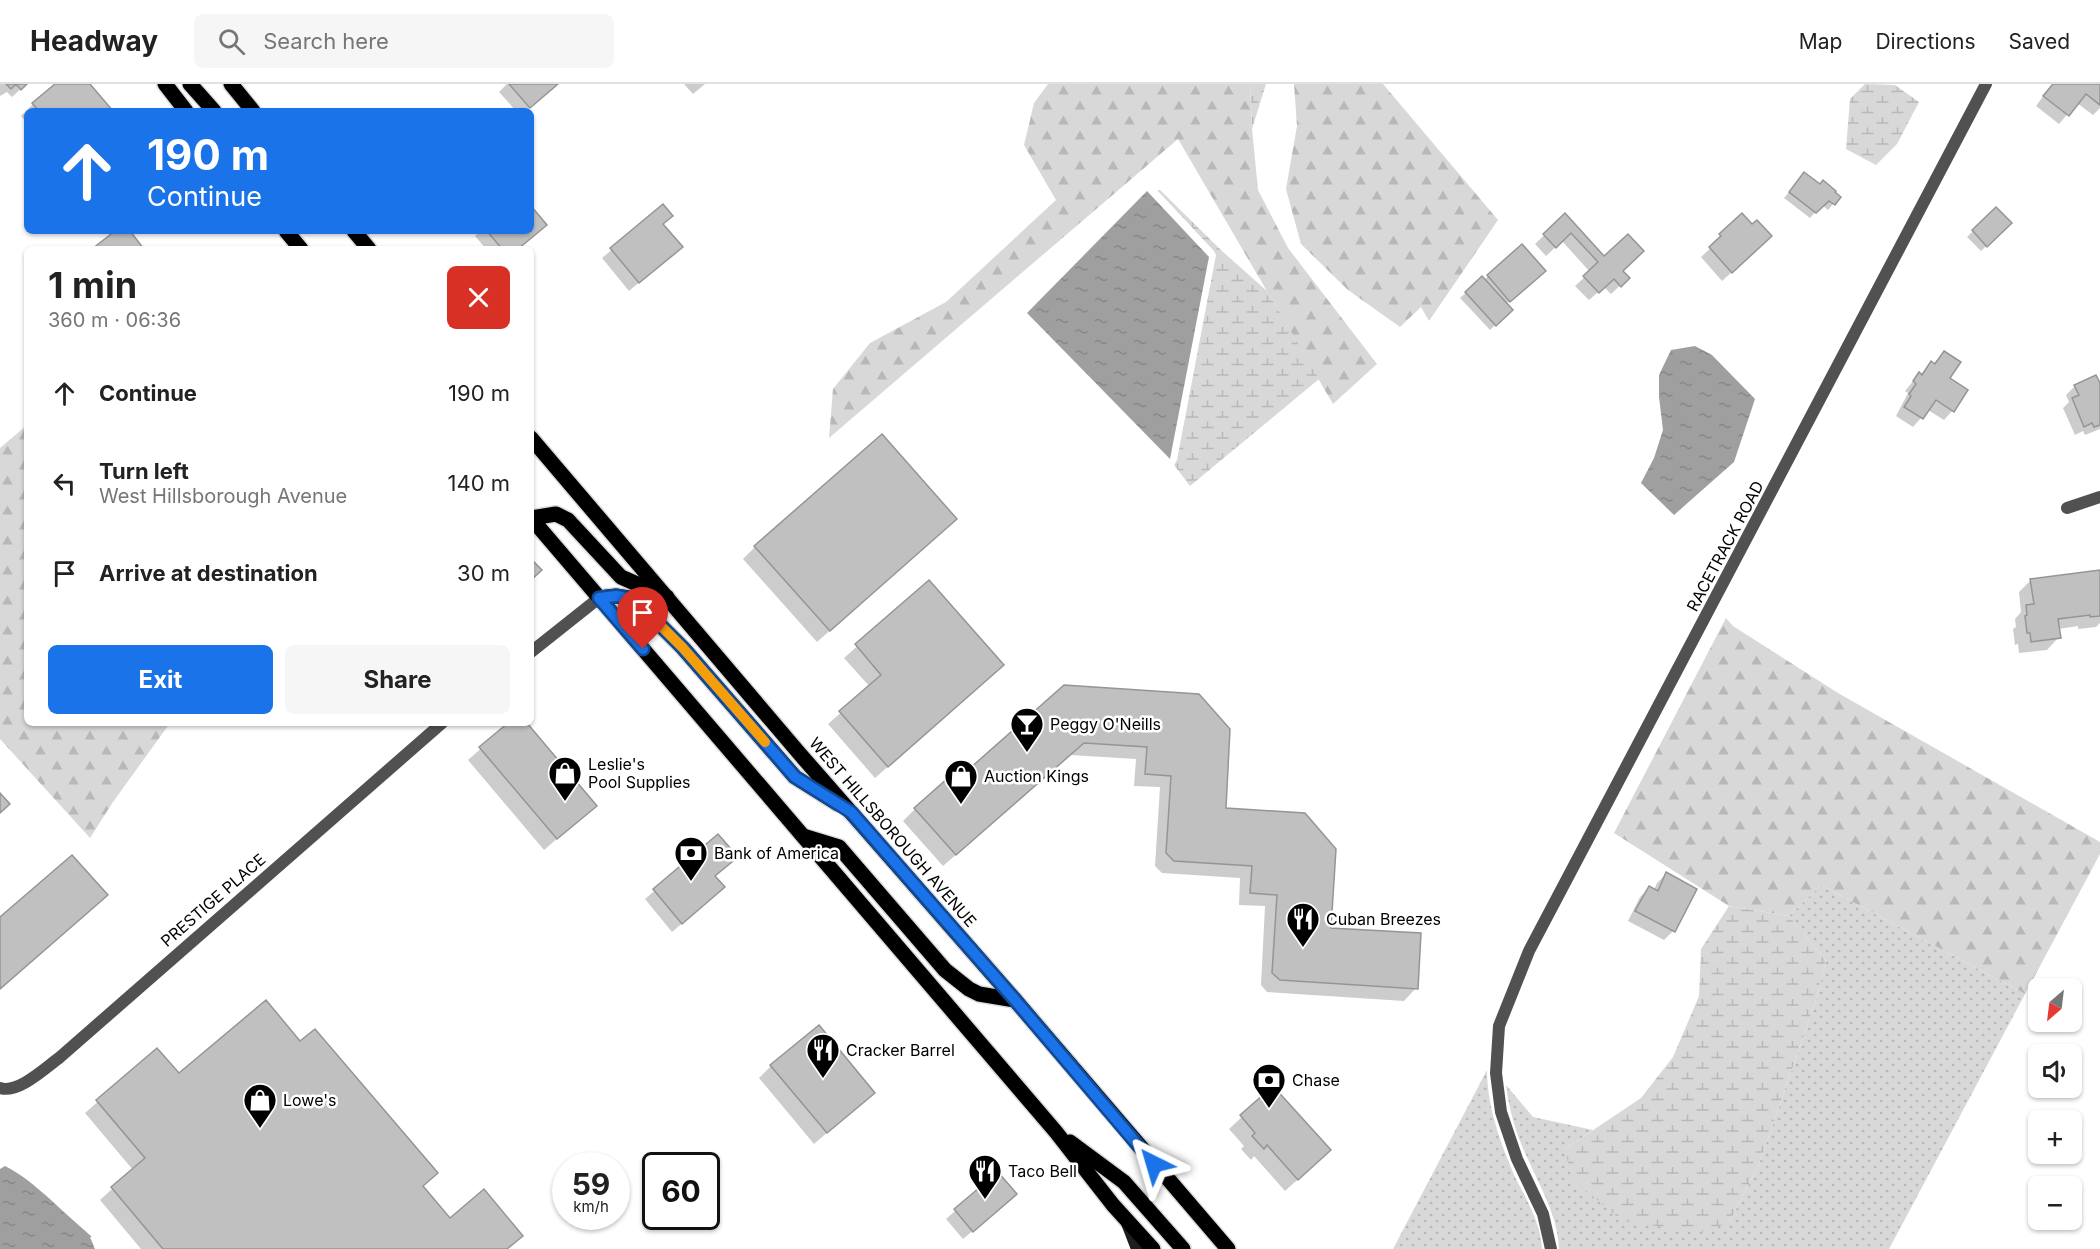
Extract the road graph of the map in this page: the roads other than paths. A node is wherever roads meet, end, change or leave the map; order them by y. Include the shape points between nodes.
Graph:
1 (165, 84) edge
2 (190, 84) edge
3 (231, 84) edge
4 (1986, 84) edge
5 (184, 108) edge
6 (211, 108) edge
7 (251, 108) edge
8 (356, 234) edge
9 (366, 246) edge
10 (534, 442) edge
11 (2100, 497) edge
12 (2067, 508) dead end
13 (534, 517) edge
14 (534, 522) edge
15 (667, 597) junction
16 (599, 598) junction
17 (534, 650) edge
18 (439, 726) edge
19 (851, 812) junction
20 (803, 836) junction
21 (1015, 1000) junction
22 (0, 1088) edge
23 (1056, 1132) junction
24 (1124, 1217) junction
25 (1137, 1249) edge
26 (1153, 1249) edge
27 (1183, 1249) edge
28 (1228, 1249) edge
29 (1551, 1249) edge

1 - 5 main road
2 - 6 main road
3 - 7 main road
4 - 29 street, RACETRACK ROAD via 1529,951 1499,1026 1496,1073 1500,1112 1543,1214
8 - 9 main road
10 - 15 main road, WEST HILLSBOROUGH AVENUE
11 - 12 street
13 - 15 main road via 556,513 568,519 621,577
14 - 16 main road
15 - 19 main road, WEST HILLSBOROUGH AVENUE
16 - 17 street
16 - 19 main road via 628,598 650,615 795,777
16 - 20 main road
18 - 22 street, PRESTIGE PLACE via 59,1058 25,1084
19 - 21 main road, WEST HILLSBOROUGH AVENUE
20 - 21 main road via 839,847 945,970 969,989
20 - 23 main road
21 - 28 main road, WEST HILLSBOROUGH AVENUE
23 - 24 main road
23 - 27 main road via 1124,1182
24 - 25 main road
24 - 26 main road

